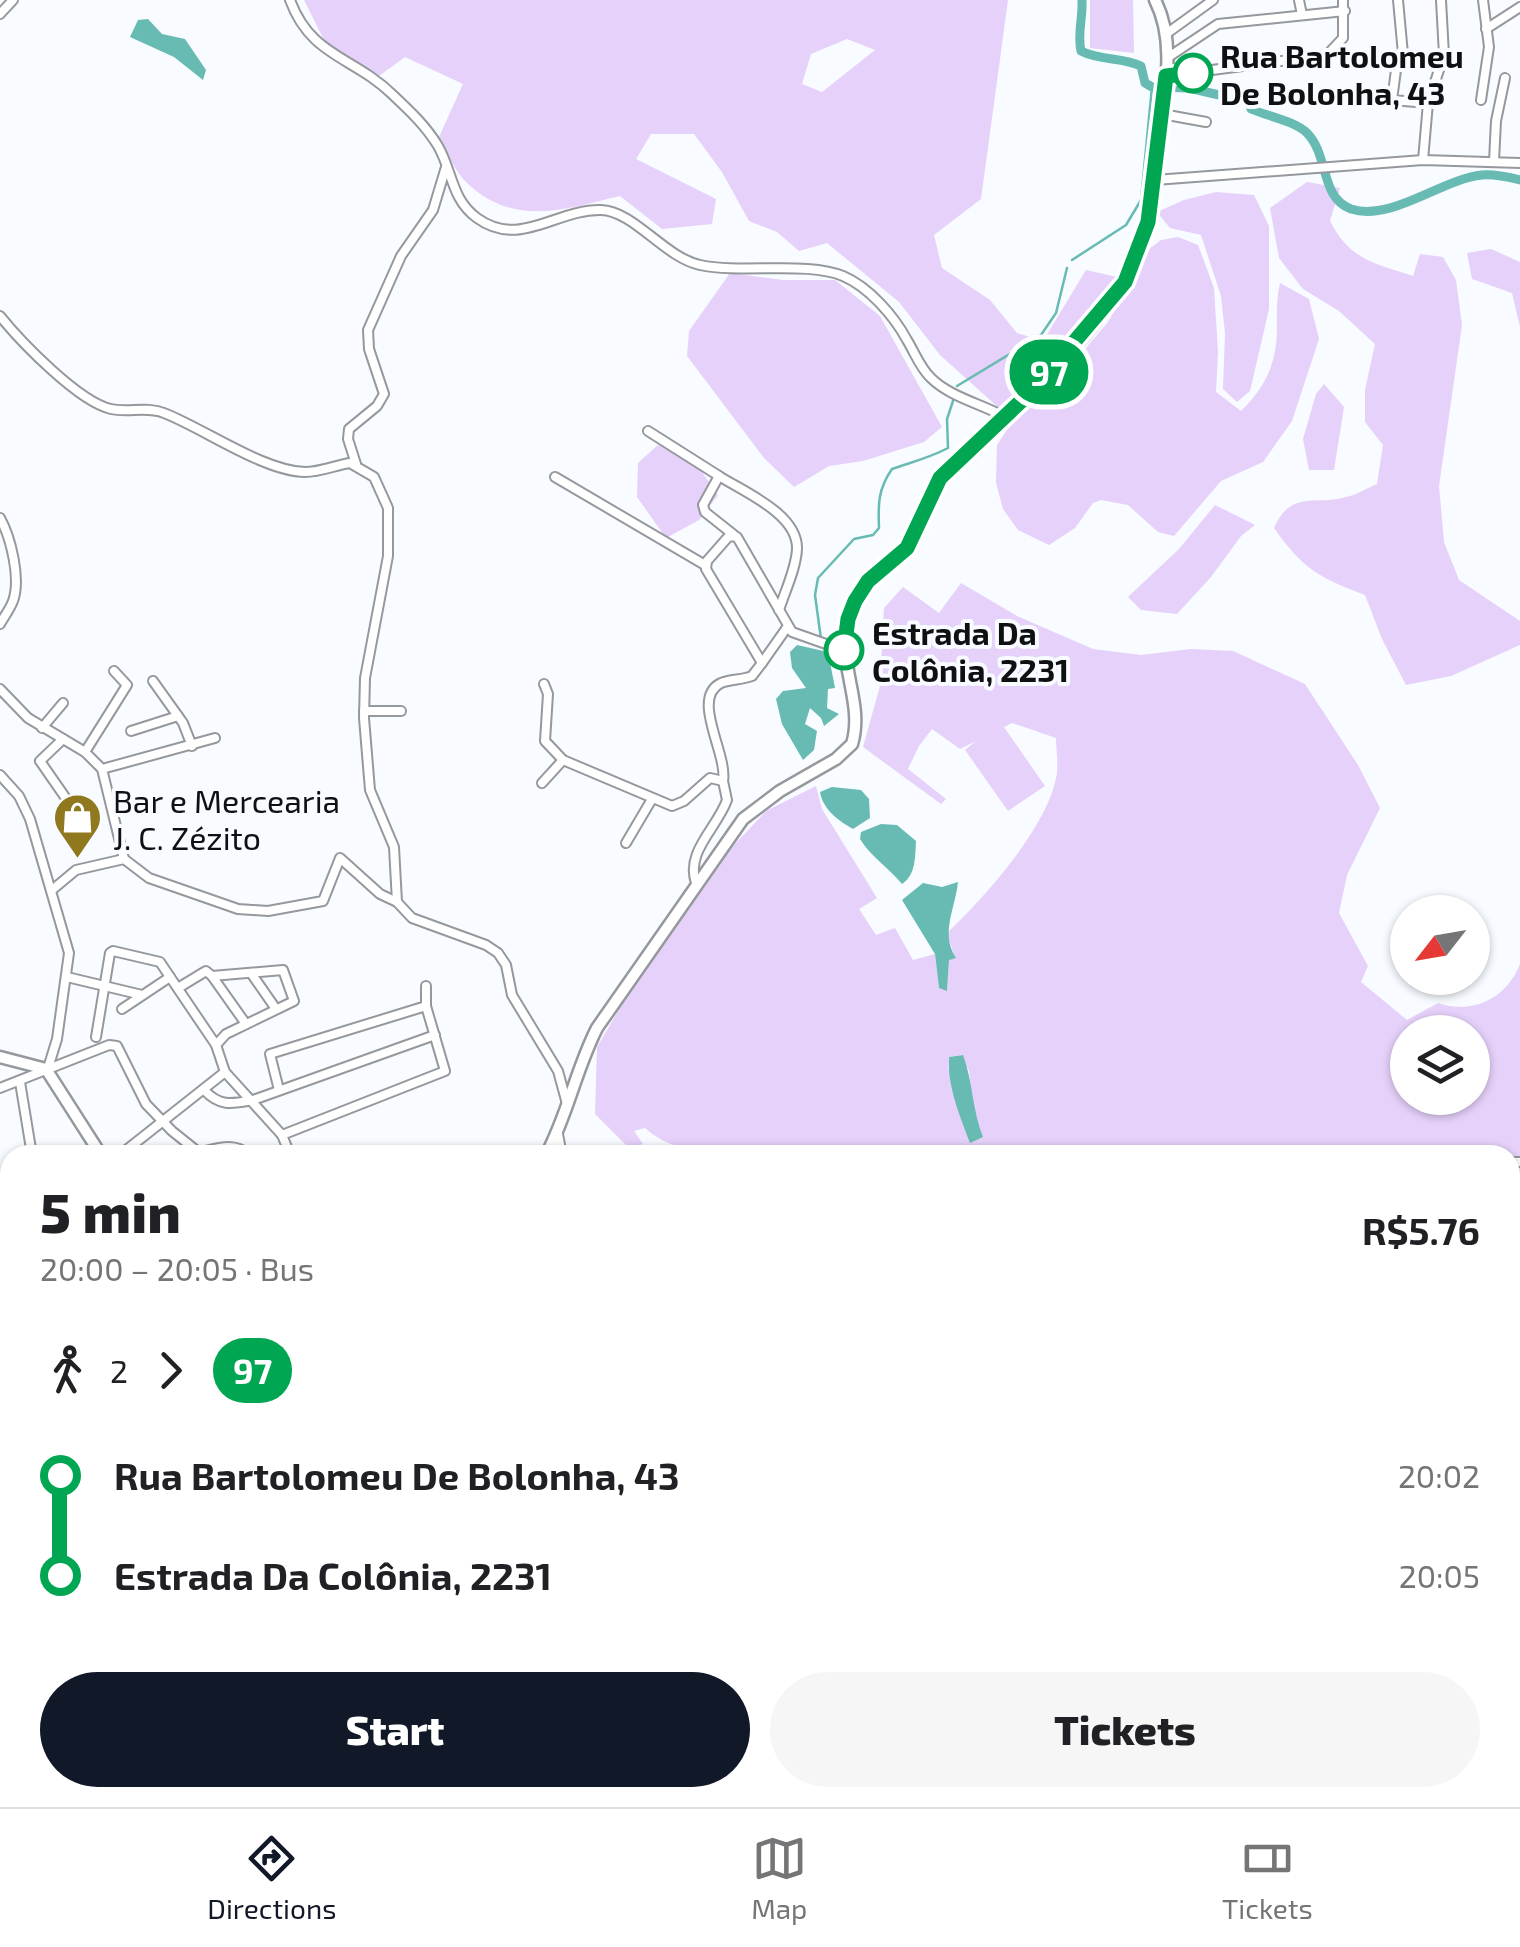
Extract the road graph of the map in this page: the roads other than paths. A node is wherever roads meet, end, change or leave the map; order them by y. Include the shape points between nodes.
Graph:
1 (13, 0) edge
2 (290, 0) edge
3 (1155, 0) edge
4 (1212, 0) edge
5 (1299, 0) edge
6 (1343, 0) edge
7 (1398, 0) edge
8 (1441, 0) edge
9 (1483, 0) edge
10 (1520, 8) edge
11 (1345, 11) junction
12 (0, 14) edge
13 (1302, 15) junction
14 (1486, 29) junction
15 (1166, 34) junction
16 (1167, 58) junction
17 (1505, 78) dead end
18 (1166, 86) junction
19 (1482, 100) dead end
20 (1428, 103) junction
21 (1162, 114) junction
22 (1206, 122) dead end
23 (1422, 160) junction
24 (1494, 162) junction
25 (1520, 163) edge
26 (446, 166) junction
27 (1155, 180) junction
28 (0, 316) edge
29 (1005, 417) junction
30 (648, 431) dead end
31 (356, 464) junction
32 (719, 476) junction
33 (555, 477) dead end
34 (0, 518) edge
35 (734, 535) junction
36 (705, 565) junction
37 (779, 610) junction
38 (0, 624) edge
39 (788, 626) junction
40 (844, 650) junction
41 (762, 663) junction
42 (114, 670) dead end
43 (153, 680) dead end
44 (544, 684) dead end
45 (0, 689) edge
46 (62, 703) dead end
47 (364, 711) junction
48 (401, 712) dead end
49 (178, 716) junction
50 (42, 728) junction
51 (131, 730) dead end
52 (215, 738) dead end
53 (63, 740) junction
54 (192, 746) junction
55 (85, 752) junction
56 (563, 760) junction
57 (102, 769) junction
58 (0, 776) edge
59 (723, 781) junction
60 (542, 783) dead end
61 (66, 798) dead end
62 (652, 800) junction
63 (626, 843) dead end
64 (124, 859) junction
65 (696, 883) junction
66 (52, 890) junction
67 (397, 902) junction
68 (251, 973) junction
69 (212, 976) junction
70 (67, 977) junction
71 (170, 977) junction
72 (104, 986) junction
73 (426, 986) dead end
74 (178, 988) junction
75 (142, 996) junction
76 (426, 1006) junction
77 (122, 1009) dead end
78 (276, 1010) junction
79 (246, 1024) junction
80 (435, 1036) junction
81 (96, 1038) dead end
82 (216, 1045) junction
83 (0, 1057) edge
84 (47, 1069) junction
85 (225, 1072) junction
86 (20, 1082) junction
87 (0, 1088) edge
88 (204, 1090) junction
89 (278, 1090) junction
90 (253, 1100) junction
91 (568, 1108) junction
92 (161, 1120) junction
93 (558, 1134) junction
94 (282, 1135) junction
95 (30, 1145) edge
96 (95, 1145) edge
97 (132, 1145) edge
98 (191, 1145) edge
99 (287, 1145) edge
100 (552, 1145) edge
101 (560, 1145) edge

1 - 12 street
2 - 26 street via 309,36 372,77 423,124
3 - 15 main road
4 - 15 street
5 - 13 street
6 - 11 street
7 - 20 street via 1404,52 1392,100
8 - 20 street via 1444,55
9 - 14 street
10 - 14 street
11 - 13 street
11 - 18 street via 1343,38 1322,57
13 - 16 street via 1218,24
14 - 19 street
15 - 16 main road
16 - 18 main road
17 - 24 street
18 - 21 main road
20 - 23 street
21 - 22 street
21 - 27 main road
23 - 24 street
23 - 27 street
24 - 25 street
26 - 29 street via 462,204 503,230 602,210 699,264 838,274 896,322 932,380
26 - 31 street via 433,210 401,256 368,330 384,394 350,429
27 - 29 main road via 1144,238 1118,294
28 - 31 street via 96,404 161,411 296,470
29 - 40 main road via 940,478 907,548 868,581 848,619
30 - 32 street
31 - 47 street via 382,490 389,535
32 - 35 street via 703,505
32 - 37 street via 793,530 797,548
33 - 36 street
34 - 38 street via 15,586
35 - 36 street
35 - 37 street
36 - 41 street
37 - 39 street
39 - 40 street
39 - 41 street
40 - 65 main road via 852,744 743,819
41 - 59 street via 752,676 718,684 710,693
42 - 55 street via 126,689
43 - 49 street
44 - 56 street via 545,741
45 - 50 street
46 - 50 street
47 - 48 street
47 - 67 street via 370,790 394,847
49 - 51 street
49 - 54 street
50 - 53 street
52 - 54 street
53 - 55 street
53 - 61 street via 40,761
54 - 57 street
55 - 57 street
56 - 60 street
56 - 62 street
57 - 64 street
58 - 66 street via 26,808
59 - 62 street via 706,780 676,806
59 - 65 street via 727,800 694,859
62 - 63 street
64 - 66 street via 76,870
64 - 67 street via 148,878 238,909 268,911 323,901 340,858
65 - 91 main road via 598,1028
66 - 70 street via 69,953
67 - 91 street via 412,918 486,945 504,961 512,995 558,1071
68 - 69 street
68 - 78 street
68 - 78 street via 283,970 294,1000
69 - 74 street via 206,971
69 - 79 street
70 - 72 street
70 - 84 street
71 - 72 street via 154,959 113,951
71 - 74 street
71 - 75 street
72 - 75 street
72 - 81 street
73 - 76 street
74 - 82 street
75 - 77 street
76 - 80 street
76 - 89 street via 270,1054
78 - 79 street
79 - 82 street
80 - 89 street
80 - 94 street via 445,1071
82 - 85 street
83 - 84 main road
84 - 86 street
84 - 92 street via 117,1046 138,1092
84 - 96 main road
85 - 88 street
85 - 90 street
86 - 87 street
86 - 95 street
88 - 90 street via 228,1105
88 - 92 street
89 - 90 street
90 - 94 street
91 - 93 main road
92 - 97 street
92 - 98 street
93 - 100 main road
93 - 101 street
94 - 99 street

